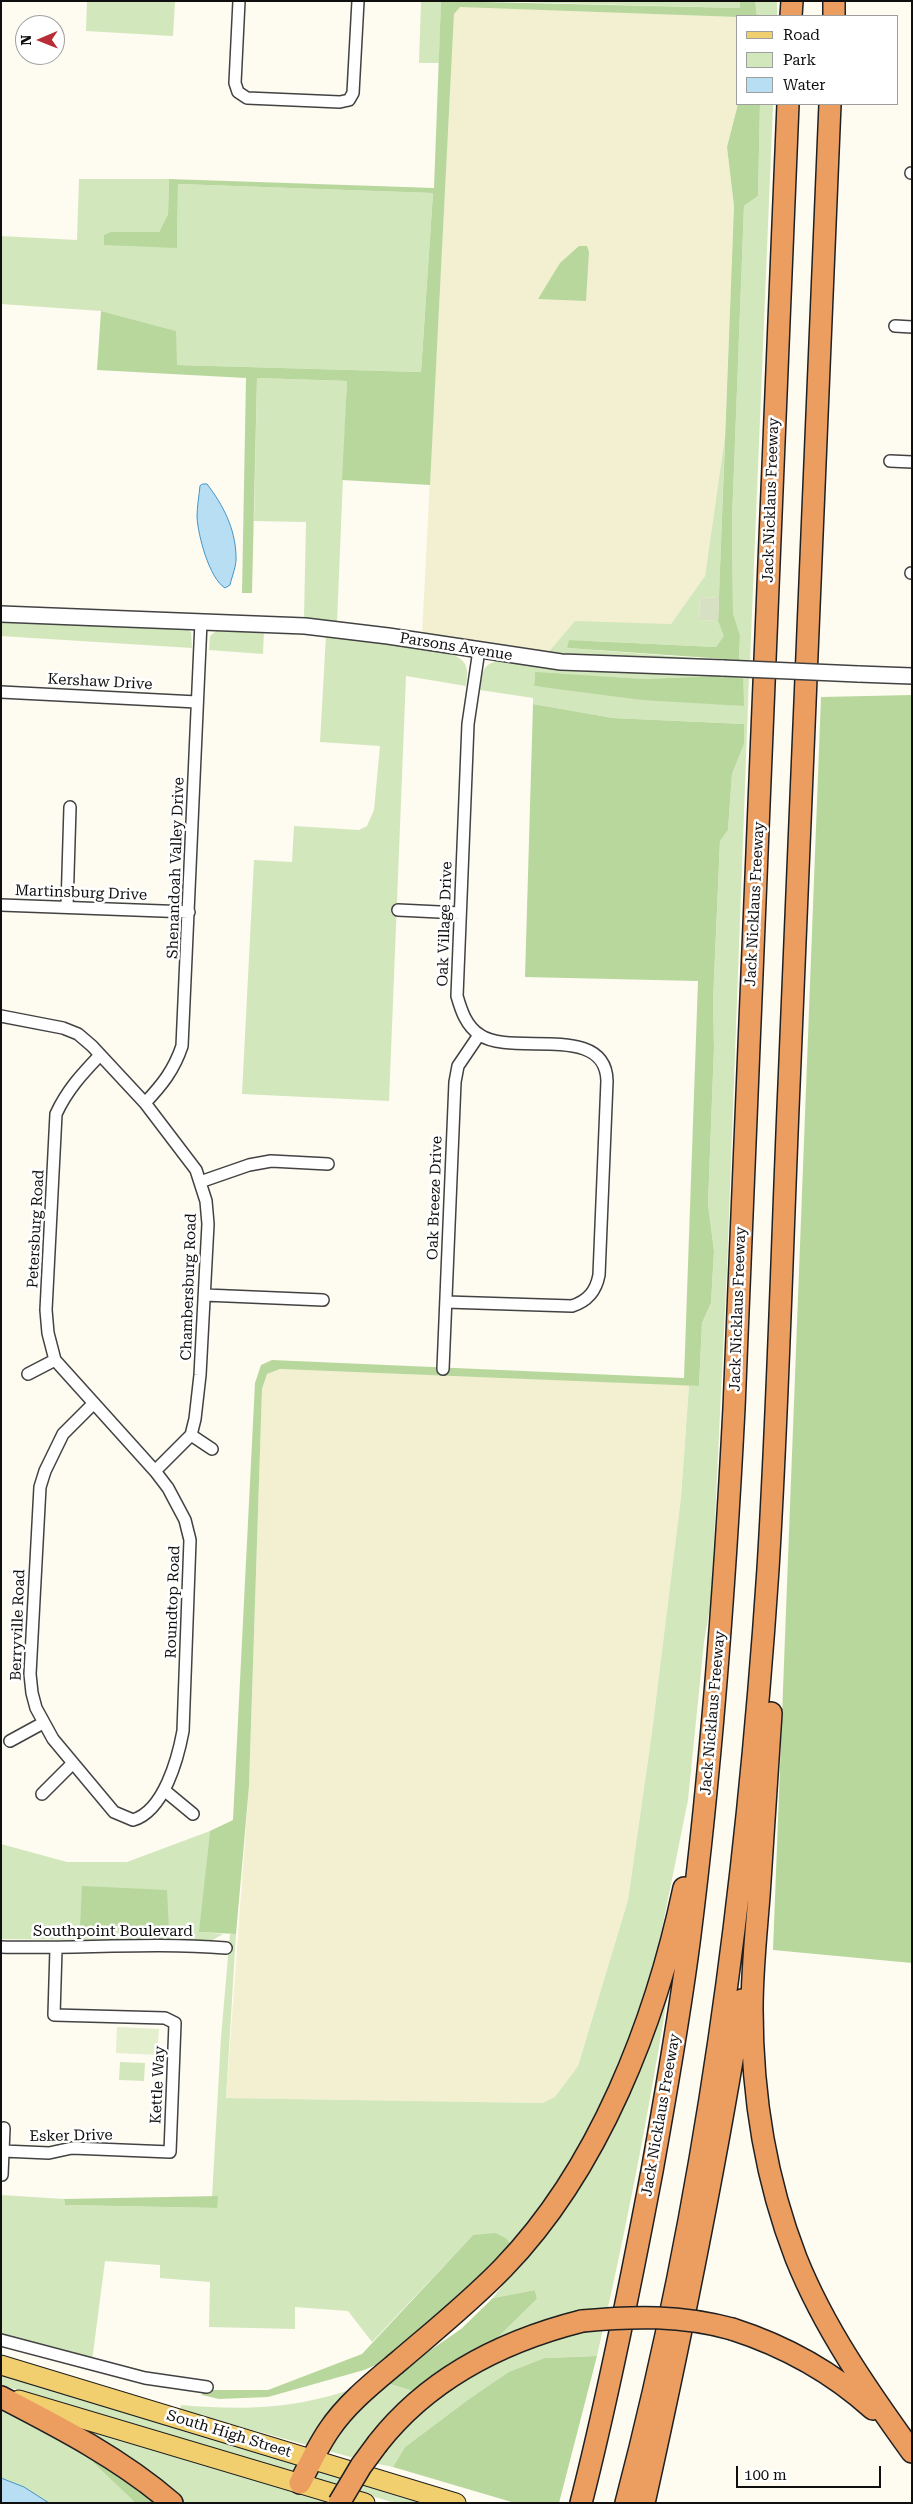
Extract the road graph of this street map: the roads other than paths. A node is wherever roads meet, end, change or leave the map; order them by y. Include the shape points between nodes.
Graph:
1 (239, 1) edge
2 (358, 1) edge
3 (792, 1) edge
4 (834, 1) edge
5 (791, 15) edge
6 (834, 15) edge
7 (788, 105) edge
8 (830, 105) edge
9 (895, 326) dead end
10 (912, 327) edge
11 (890, 461) dead end
12 (912, 462) edge
13 (1, 614) edge
14 (201, 622) junction
15 (479, 650) junction
16 (912, 676) edge
17 (1, 692) edge
18 (198, 702) junction
19 (70, 807) dead end
20 (1, 905) edge
21 (66, 907) junction
22 (398, 910) dead end
23 (189, 912) junction
24 (460, 913) junction
25 (1, 1016) edge
26 (480, 1035) junction
27 (100, 1055) junction
28 (145, 1103) junction
29 (328, 1164) dead end
30 (200, 1182) junction
31 (205, 1295) junction
32 (323, 1300) dead end
33 (446, 1302) junction
34 (55, 1360) junction
35 (443, 1369) dead end
36 (28, 1374) dead end
37 (93, 1404) junction
38 (191, 1436) junction
39 (775, 1442) junction
40 (212, 1449) dead end
41 (155, 1472) junction
42 (43, 1723) junction
43 (10, 1741) dead end
44 (73, 1762) junction
45 (709, 1768) junction
46 (164, 1790) junction
47 (766, 1790) junction
48 (42, 1794) dead end
49 (193, 1814) dead end
50 (137, 1819) joint
51 (1, 1946) edge
52 (226, 1948) dead end
53 (56, 1949) junction
54 (4, 2128) dead end
55 (3, 2151) junction
56 (170, 2152) joint
57 (2, 2175) edge
58 (1, 2340) edge
59 (1, 2364) edge
60 (207, 2387) dead end
61 (1, 2396) edge
62 (892, 2426) junction
63 (912, 2452) edge
64 (311, 2459) junction
65 (300, 2483) junction
66 (582, 2499) edge
67 (632, 2502) edge
68 (172, 2503) edge
69 (339, 2503) edge
70 (365, 2503) edge
71 (456, 2503) edge

1 - 2 street via 235,84 238,92 248,98 340,102 349,100 353,93
3 - 5 highway
4 - 6 highway
7 - 45 highway, Jack Nicklaus Freeway via 734,1408
8 - 39 highway
9 - 10 street
11 - 12 street
13 - 14 street, Parsons Avenue
14 - 15 street, Parsons Avenue via 342,630
14 - 18 street, Shenandoah Valley Drive
15 - 16 street, Parsons Avenue, bridge via 561,662
15 - 24 street, Oak Village Drive via 468,724
17 - 18 street, Kershaw Drive
18 - 23 street, Shenandoah Valley Drive
19 - 21 street
20 - 21 street, Martinsburg Drive
21 - 23 street, Martinsburg Drive
22 - 24 street
23 - 28 street, Shenandoah Valley Drive via 182,1046 163,1085
24 - 26 street, Oak Village Drive via 457,996 467,1021
25 - 27 street, Chambersburg Road via 63,1028 78,1034
26 - 33 street, Oak Breeze Drive via 458,1066 455,1082
26 - 33 street via 498,1042 576,1046 598,1055 606,1068 599,1275 590,1296 578,1304
27 - 28 street, Chambersburg Road
27 - 34 street, Petersburg Road via 64,1097 56,1114 46,1310
28 - 30 street, Chambersburg Road via 196,1170
29 - 30 street via 272,1161 248,1165
30 - 31 street, Chambersburg Road via 208,1224
31 - 32 street
31 - 38 street, Chambersburg Road via 200,1375
33 - 35 street, Oak Breeze Drive
34 - 36 street
34 - 37 street, Petersburg Road
37 - 41 street, Roundtop Road
37 - 42 street, Berryville Road via 63,1434 40,1487 30,1674 32,1693
38 - 40 street
38 - 41 street
39 - 47 highway via 775,1658
39 - 67 highway via 759,1684 732,1937 686,2235
41 - 46 street, Roundtop Road via 168,1488 185,1520 190,1540 183,1731 177,1762
42 - 43 street
42 - 44 street, Berryville Road
44 - 48 street
44 - 50 street, Berryville Road via 114,1812 128,1819
45 - 64 highway via 680,1903 656,1990 626,2071 584,2159 562,2194 503,2268 354,2400 330,2428
45 - 66 highway, Jack Nicklaus Freeway via 690,1937 668,2081 639,2242
46 - 49 street
46 - 50 street, Roundtop Road via 148,1811
47 - 62 highway via 752,2007 755,2086 767,2161 796,2258 832,2333
47 - 67 highway via 748,1963 719,2141 680,2342
51 - 53 street, Southpoint Boulevard
52 - 53 street, Southpoint Boulevard via 135,1946
53 - 56 street, Kettle Way via 54,2015 165,2018 175,2023
54 - 55 street
55 - 56 street, Esker Drive via 49,2154 72,2148
55 - 57 street
58 - 60 street via 145,2378
59 - 64 main road, South High Street
61 - 65 main road, South High Street
61 - 68 highway via 135,2473
62 - 63 highway
62 - 69 highway, bridge via 861,2398 815,2365 778,2346 732,2329 706,2322 646,2316 582,2321 542,2331 490,2352 423,2396 396,2420 361,2466
64 - 65 highway
64 - 71 main road, South High Street
65 - 70 main road, South High Street

